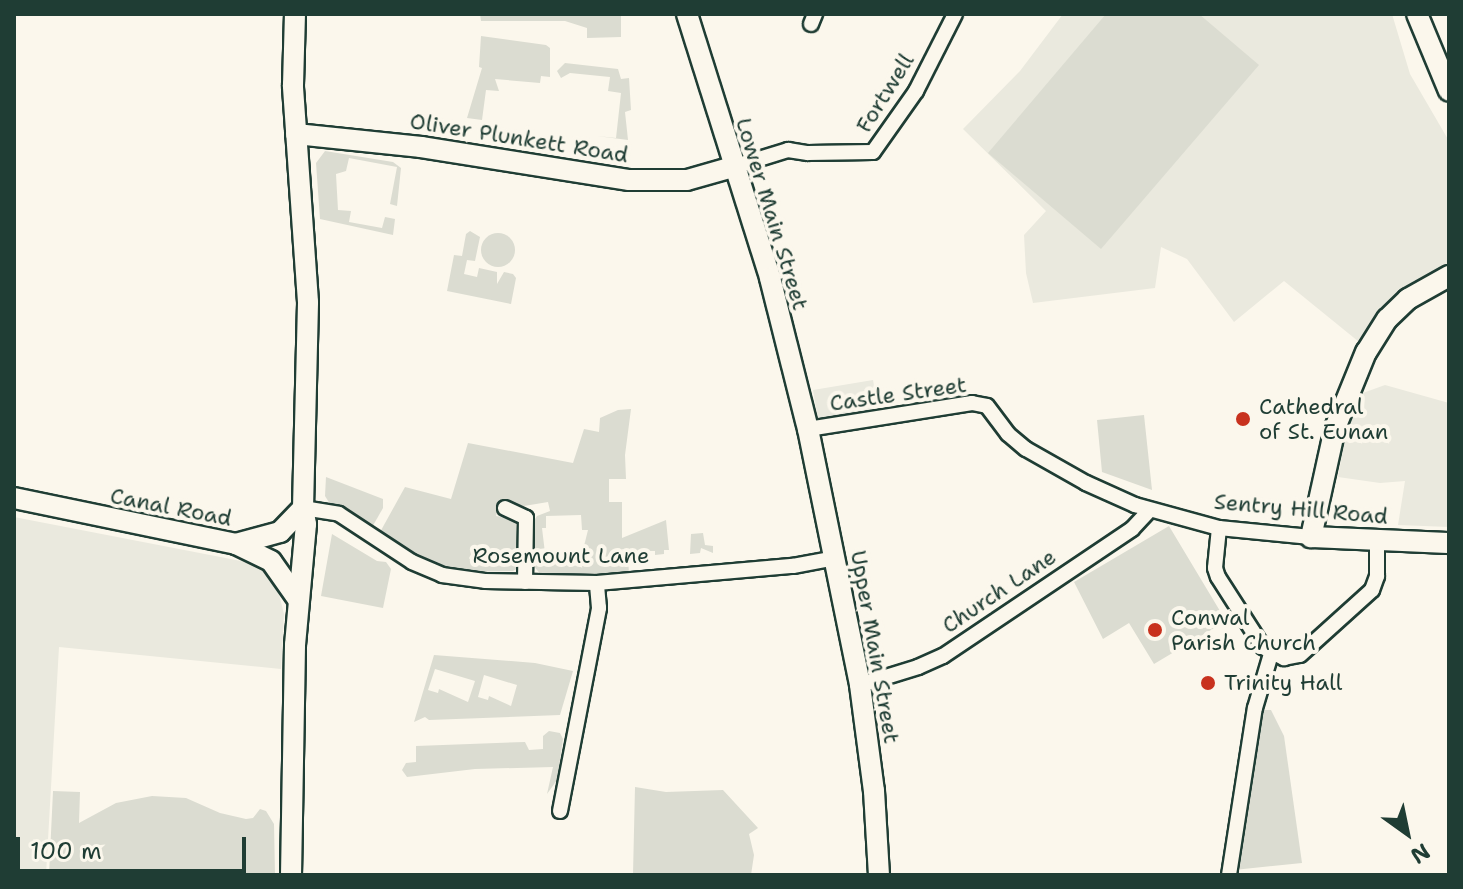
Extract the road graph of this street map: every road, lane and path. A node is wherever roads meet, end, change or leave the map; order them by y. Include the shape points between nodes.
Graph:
1 (295, 14) edge
2 (687, 14) edge
3 (955, 14) edge
4 (1417, 14) edge
5 (1449, 91) edge
6 (296, 134) junction
7 (733, 167) junction
8 (1449, 276) edge
9 (808, 429) junction
10 (14, 498) edge
11 (303, 508) junction
12 (505, 508) dead end
13 (1150, 510) junction
14 (1219, 528) junction
15 (1311, 537) junction
16 (1377, 542) junction
17 (1449, 543) edge
18 (236, 544) junction
19 (836, 558) junction
20 (525, 582) junction
21 (597, 583) junction
22 (297, 598) junction
23 (1271, 654) junction
24 (860, 685) junction
25 (560, 811) dead end
26 (291, 875) edge
27 (879, 875) edge
28 (1229, 875) edge

1 - 6 street
2 - 7 street, Lower Main Street
3 - 7 street, Fortwell via 916,91 873,152 788,150
4 - 5 street
6 - 7 street, Oliver Plunkett Road via 407,145 629,180 687,180
6 - 11 street via 308,302
7 - 9 street, Lower Main Street via 770,278
8 - 15 street via 1408,299 1387,319 1366,352 1335,428
9 - 13 street, Castle Street via 972,403 987,406 1016,442 1049,464
9 - 19 street, Upper Main Street
10 - 18 street, Canal Road
11 - 18 street via 280,532
11 - 20 street, Rosemount Lane via 339,514 412,562 442,575
11 - 22 street via 303,579
12 - 20 street via 526,518
13 - 14 street, Sentry Hill Road
13 - 24 street, Church Lane via 1132,529 943,656
14 - 15 street, Sentry Hill Road
14 - 23 street via 1218,577
15 - 16 street, Sentry Hill Road
16 - 17 street, Sentry Hill Road
16 - 23 street via 1372,590 1300,655
18 - 22 street, Canal Road via 271,561
19 - 21 street, Rosemount Lane
19 - 24 street, Upper Main Street
20 - 21 street, Rosemount Lane
21 - 25 street via 599,608
22 - 26 street
23 - 28 street via 1255,708
24 - 27 street, Upper Main Street

